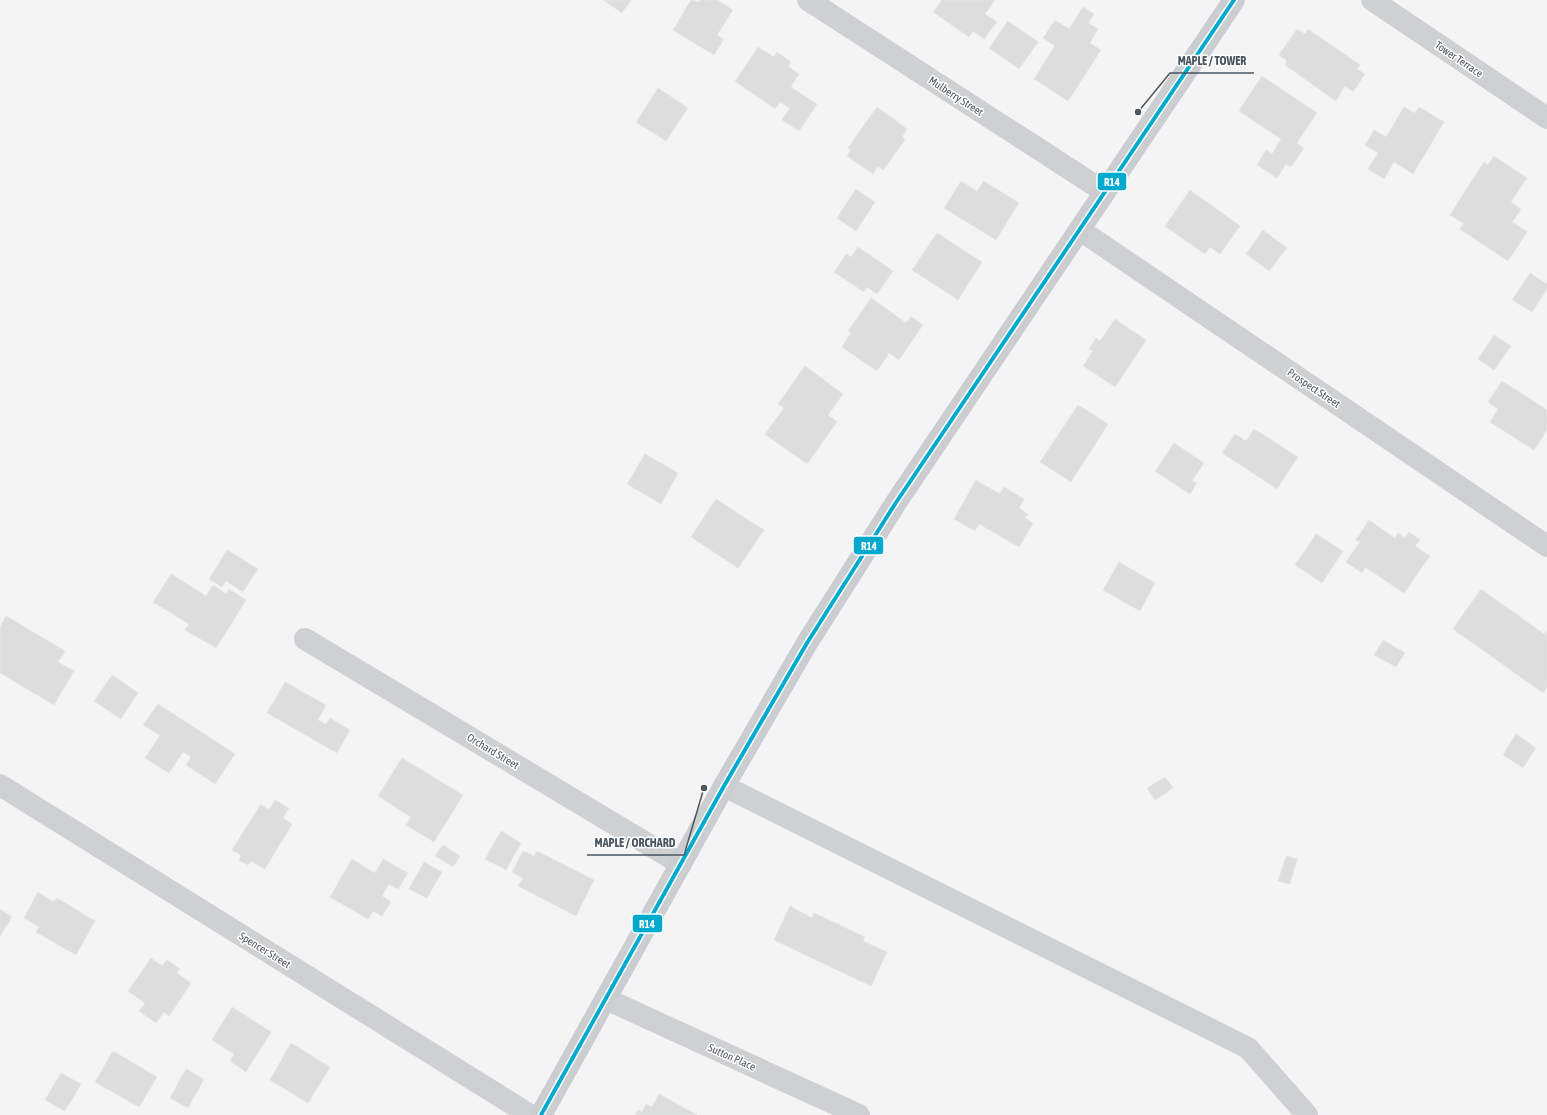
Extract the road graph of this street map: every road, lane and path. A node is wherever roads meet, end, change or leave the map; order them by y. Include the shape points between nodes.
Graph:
1 (808, 0) edge
2 (1234, 0) edge
3 (1372, 0) edge
4 (1547, 118) edge
5 (1105, 192) junction
6 (1080, 230) junction
7 (1547, 546) edge
8 (305, 639) dead end
9 (0, 785) edge
10 (724, 786) junction
11 (681, 864) junction
12 (606, 999) junction
13 (530, 1115) edge
14 (541, 1115) edge
15 (859, 1115) edge
16 (1307, 1115) edge

1 - 5 street, Mulberry Street
2 - 5 main road
3 - 4 street, Tower Terrace
5 - 6 main road
6 - 7 street, Prospect Street
6 - 10 main road via 895,504 807,643
8 - 11 street, Orchard Street
9 - 13 street, Spencer Street
10 - 11 main road
10 - 16 street via 1248,1048
11 - 12 main road
12 - 14 main road
12 - 15 street, Sutton Place

